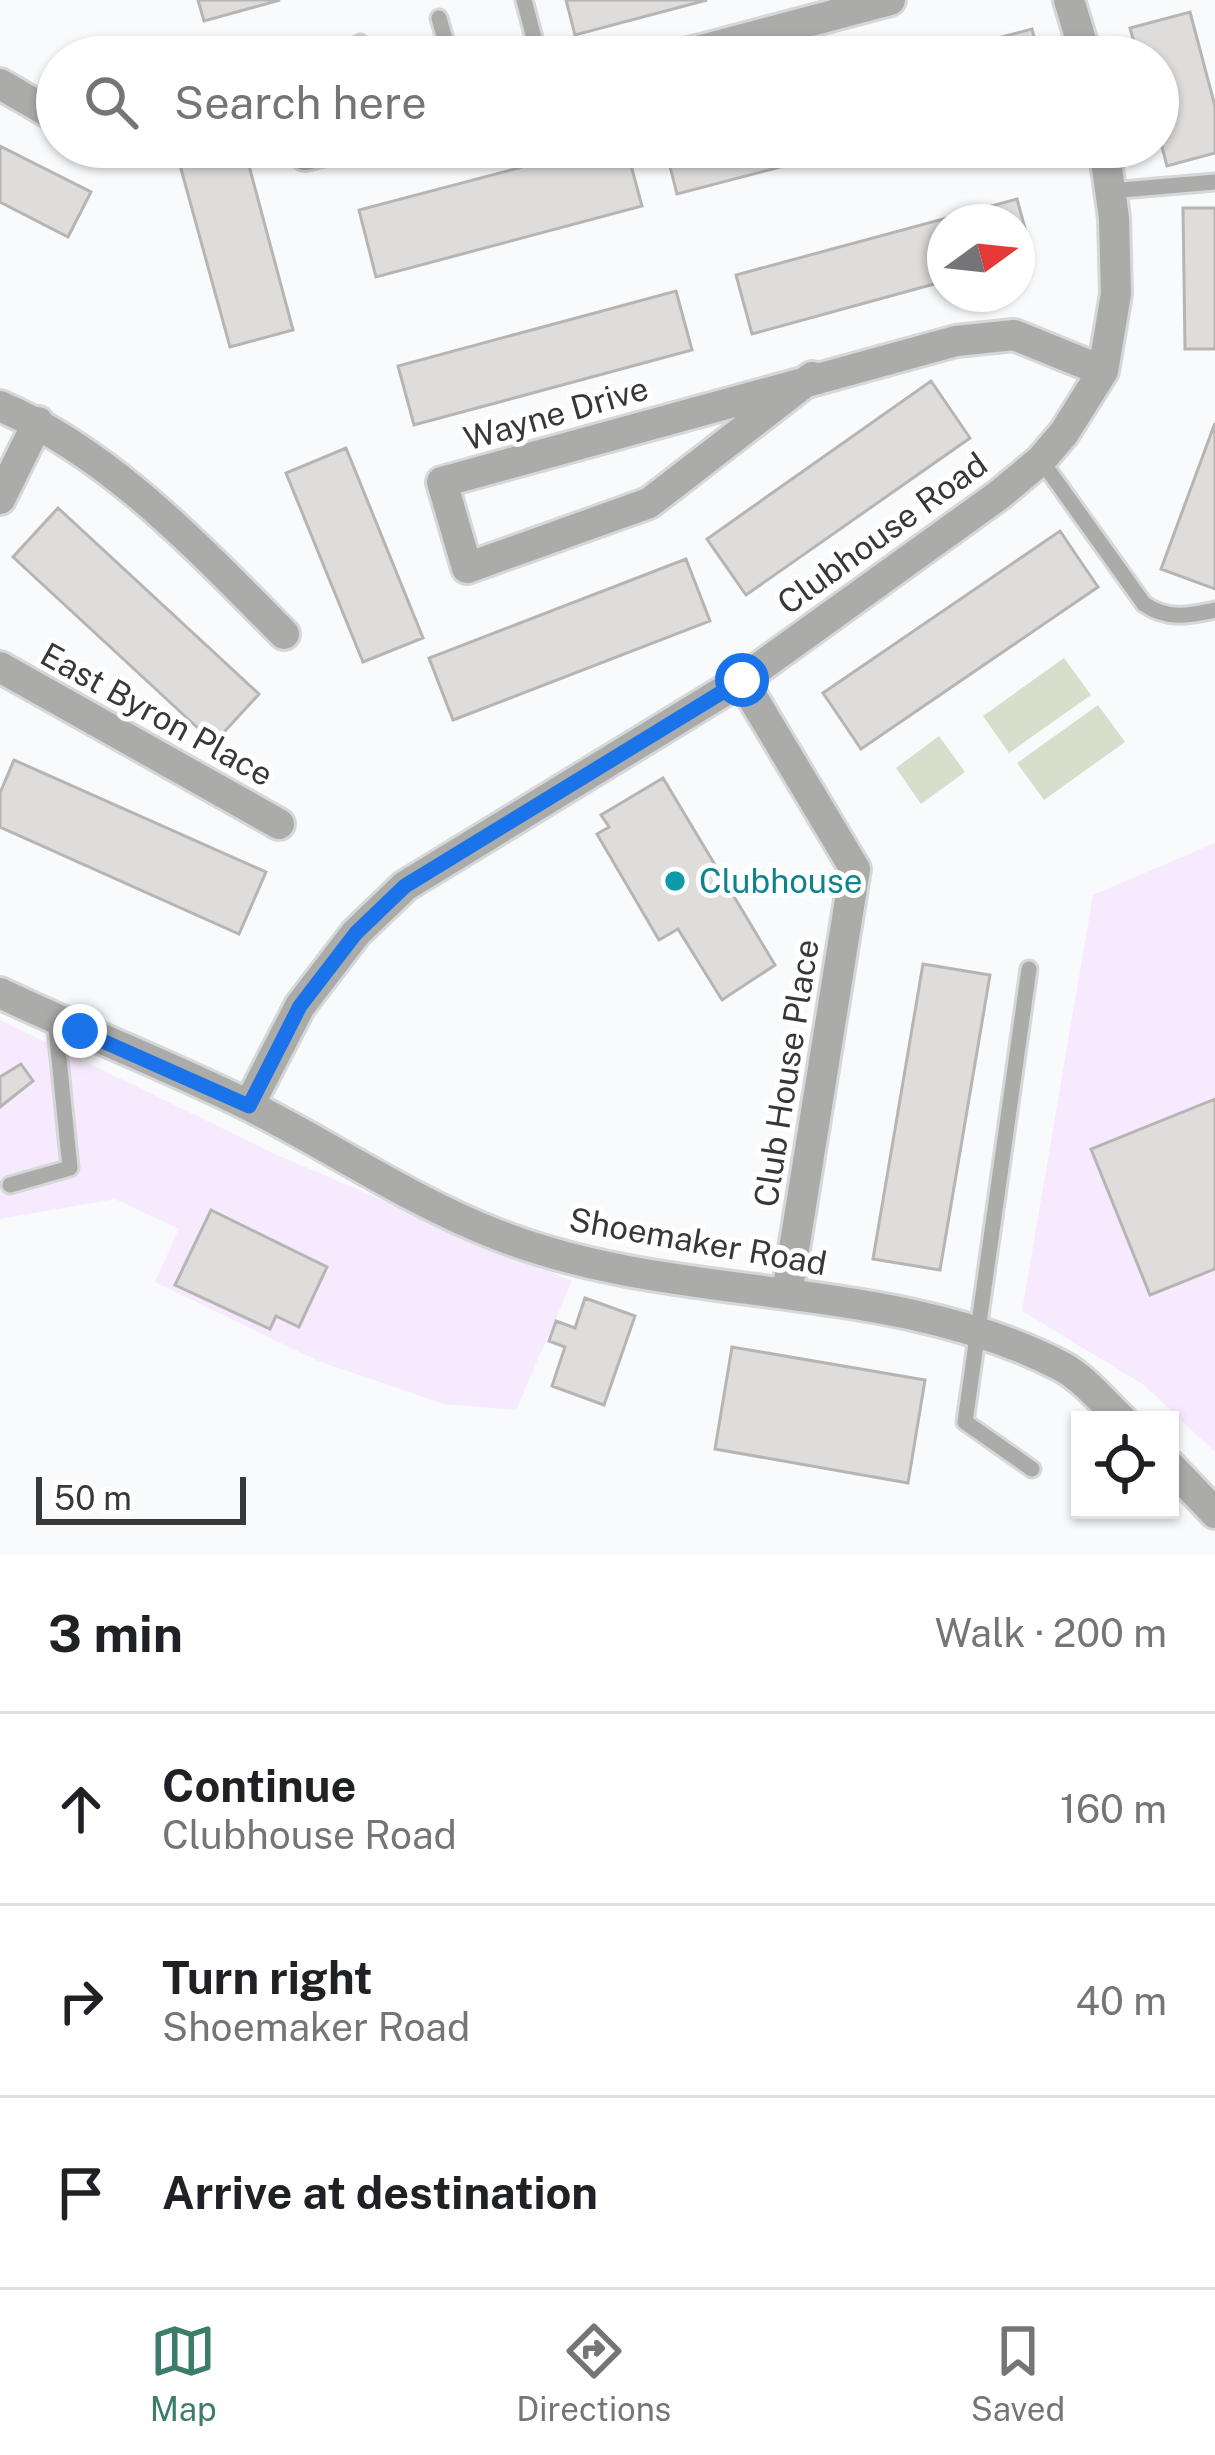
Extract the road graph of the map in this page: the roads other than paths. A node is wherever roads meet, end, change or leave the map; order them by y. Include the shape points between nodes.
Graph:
1 (524, 0) edge
2 (890, 0) edge
3 (1069, 0) edge
4 (439, 18) dead end
5 (444, 36) edge
6 (533, 36) edge
7 (754, 36) edge
8 (1080, 36) edge
9 (0, 84) edge
10 (36, 105) edge
11 (1107, 168) edge
12 (1215, 182) edge
13 (1110, 191) junction
14 (1103, 371) junction
15 (812, 377) junction
16 (0, 406) edge
17 (38, 422) junction
18 (1041, 460) junction
19 (0, 499) edge
20 (1215, 610) edge
21 (284, 634) dead end
22 (0, 667) edge
23 (742, 680) junction
24 (279, 824) dead end
25 (1028, 970) dead end
26 (0, 993) edge
27 (55, 1019) junction
28 (249, 1106) junction
29 (10, 1185) dead end
30 (787, 1293) junction
31 (978, 1330) junction
32 (1112, 1411) edge
33 (1032, 1469) dead end
34 (1179, 1475) edge
35 (1215, 1513) edge

1 - 6 lane
2 - 7 street
3 - 8 street
4 - 5 lane
9 - 10 street
11 - 13 street, Clubhouse Road
12 - 13 lane
13 - 14 street, Clubhouse Road via 1116,293
14 - 15 street, Wayne Drive via 1014,335 956,340
14 - 18 street, Clubhouse Road
15 - 15 street, Wayne Drive via 442,482 467,568 649,503
16 - 17 street
17 - 19 street
17 - 21 street via 167,516
18 - 20 lane via 1144,604 1160,615
18 - 23 street, Clubhouse Road
22 - 24 street, East Byron Place
23 - 28 street, Clubhouse Road via 405,886 300,1006
23 - 30 street, Club House Place via 855,869
25 - 31 lane
26 - 27 street, Shoemaker Road
27 - 28 street, Shoemaker Road
27 - 29 lane via 70,1168
28 - 30 street, Shoemaker Road via 499,1236 617,1269
30 - 31 street, Shoemaker Road
31 - 32 street, Shoemaker Road via 1066,1368
31 - 33 lane via 964,1422
34 - 35 street

